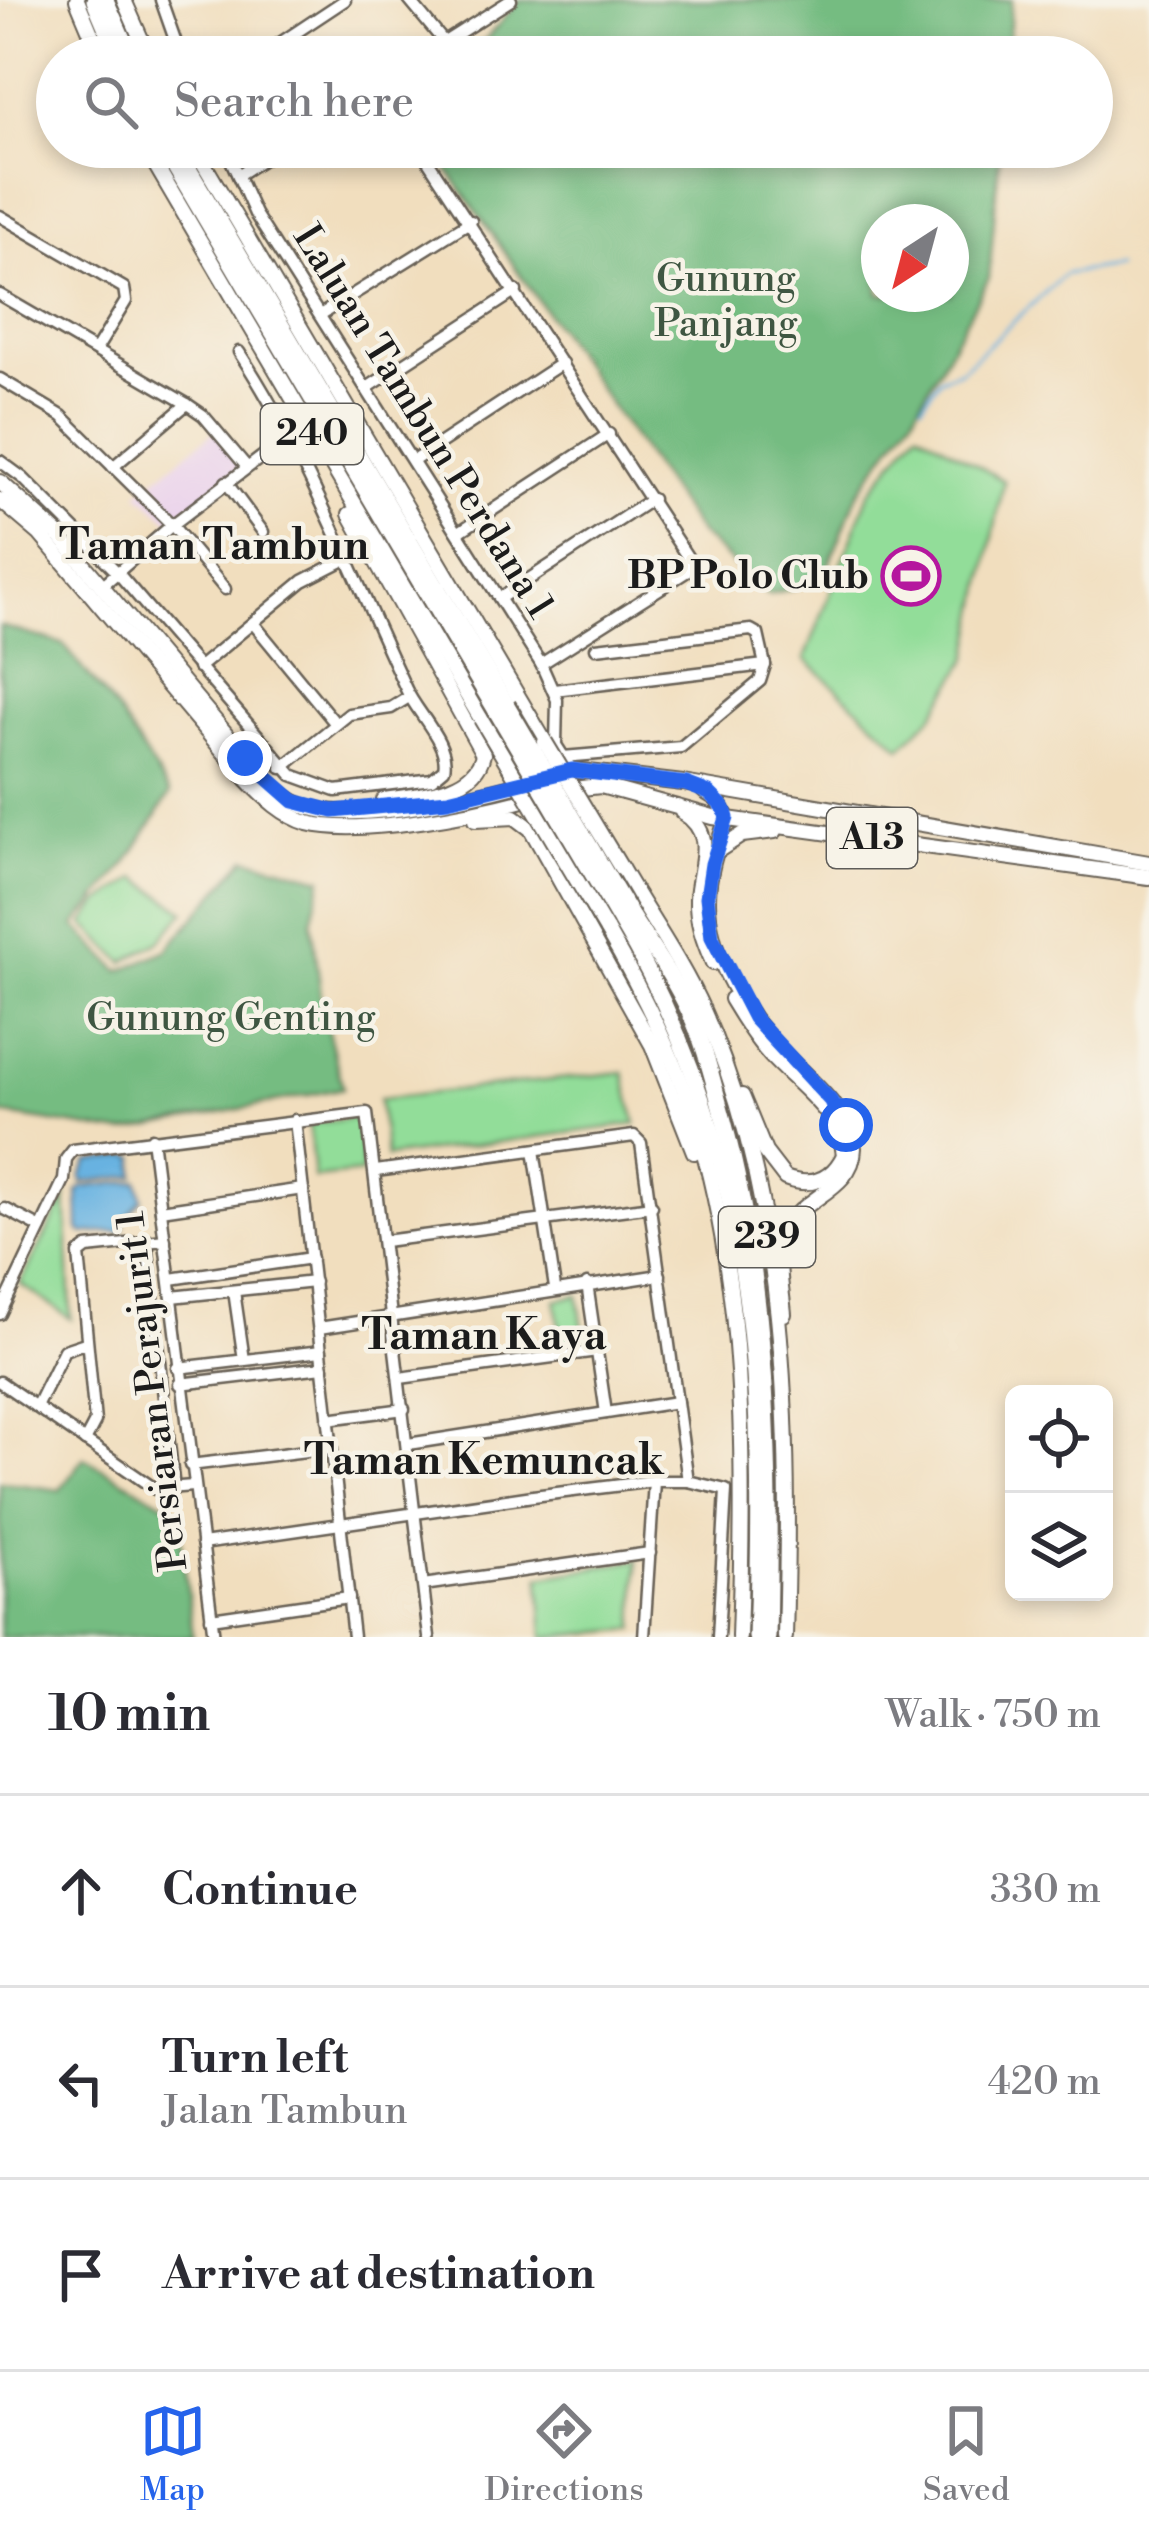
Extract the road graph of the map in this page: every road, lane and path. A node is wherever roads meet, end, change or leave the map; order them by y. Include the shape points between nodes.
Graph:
1 (76, 0) edge
2 (94, 0) edge
3 (106, 0) edge
4 (124, 0) edge
5 (160, 0) edge
6 (345, 0) edge
7 (410, 0) edge
8 (512, 0) edge
9 (91, 36) edge
10 (109, 36) edge
11 (122, 36) edge
12 (139, 36) edge
13 (173, 36) edge
14 (291, 36) edge
15 (439, 36) edge
16 (454, 36) edge
17 (157, 168) edge
18 (175, 168) edge
19 (188, 168) edge
20 (206, 168) edge
21 (235, 168) edge
22 (249, 168) edge
23 (434, 168) edge
24 (238, 175) junction
25 (0, 216) edge
26 (471, 221) junction
27 (516, 291) junction
28 (0, 296) edge
29 (320, 315) junction
30 (96, 350) junction
31 (239, 352) dead end
32 (562, 363) junction
33 (274, 369) junction
34 (0, 379) edge
35 (367, 388) junction
36 (188, 404) junction
37 (609, 434) junction
38 (288, 437) junction
39 (0, 461) edge
40 (412, 461) junction
41 (246, 466) junction
42 (113, 467) junction
43 (0, 482) edge
44 (226, 482) junction
45 (652, 499) junction
46 (0, 500) edge
47 (172, 525) junction
48 (263, 532) dead end
49 (459, 532) junction
50 (344, 560) junction
51 (117, 572) junction
52 (103, 585) junction
53 (225, 590) dead end
54 (500, 598) junction
55 (253, 623) junction
56 (596, 648) dead end
57 (541, 664) junction
58 (765, 665) junction
59 (198, 668) junction
60 (554, 691) junction
61 (410, 697) junction
62 (495, 712) junction
63 (336, 724) junction
64 (568, 764) junction
65 (282, 768) junction
66 (685, 783) junction
67 (756, 796) junction
68 (667, 802) junction
69 (333, 811) junction
70 (438, 818) junction
71 (727, 818) junction
72 (771, 824) junction
73 (828, 830) junction
74 (960, 832) junction
75 (1081, 851) junction
76 (716, 853) junction
77 (1021, 857) junction
78 (1149, 863) edge
79 (1149, 877) edge
80 (619, 922) junction
81 (703, 1010) junction
82 (295, 1120) junction
83 (152, 1138) junction
84 (534, 1150) junction
85 (376, 1171) junction
86 (303, 1189) junction
87 (652, 1206) junction
88 (5, 1209) dead end
89 (161, 1210) junction
90 (546, 1220) junction
91 (40, 1228) junction
92 (721, 1230) junction
93 (165, 1240) junction
94 (384, 1241) junction
95 (147, 1242) junction
96 (311, 1258) junction
97 (660, 1275) junction
98 (171, 1279) junction
99 (314, 1282) junction
100 (586, 1284) junction
101 (555, 1288) junction
102 (234, 1291) junction
103 (172, 1297) junction
104 (0, 1314) edge
105 (393, 1318) junction
106 (319, 1328) junction
107 (85, 1343) junction
108 (321, 1351) junction
109 (597, 1351) junction
110 (244, 1360) junction
111 (322, 1367) junction
112 (178, 1368) junction
113 (400, 1378) junction
114 (0, 1382) edge
115 (180, 1384) junction
116 (782, 1385) junction
117 (677, 1402) junction
118 (36, 1407) junction
119 (404, 1409) junction
120 (606, 1413) junction
121 (328, 1419) junction
122 (86, 1441) junction
123 (408, 1444) junction
124 (331, 1448) junction
125 (190, 1465) junction
126 (654, 1481) junction
127 (688, 1481) junction
128 (194, 1486) junction
129 (174, 1489) junction
130 (415, 1514) junction
131 (341, 1525) junction
132 (202, 1544) junction
133 (650, 1553) junction
134 (423, 1585) junction
135 (349, 1598) junction
136 (211, 1618) junction
137 (214, 1637) edge
138 (353, 1637) edge
139 (429, 1637) edge
140 (643, 1637) edge
141 (718, 1637) edge
142 (739, 1637) edge
143 (757, 1637) edge
144 (769, 1637) edge
145 (785, 1637) edge

1 - 9 main road
2 - 10 highway
3 - 11 highway
4 - 12 main road
5 - 13 street
6 - 14 street
7 - 15 street
8 - 16 street
17 - 33 main road, 240
18 - 62 highway
19 - 62 highway
20 - 81 main road, 239, bridge
21 - 24 street, Laluan Tambun Perdana 1
22 - 24 street
23 - 26 street
24 - 29 street, Laluan Tambun Perdana 1
25 - 30 street via 124,288 127,298
26 - 27 street
26 - 29 street
27 - 32 street
27 - 35 street
28 - 30 street
29 - 35 street, Laluan Tambun Perdana 1
30 - 36 street
31 - 38 street
32 - 37 street
32 - 40 street
33 - 62 main road, 240
33 - 69 main road via 483,754 453,786
34 - 42 street via 62,416
35 - 40 street, Laluan Tambun Perdana 1
36 - 41 street
36 - 42 street
37 - 45 street
37 - 49 street
38 - 41 street
38 - 50 street
39 - 51 street
40 - 49 street, Laluan Tambun Perdana 1
41 - 44 street
42 - 47 street
43 - 52 main road, A13
44 - 47 street
44 - 48 street
45 - 54 street
45 - 57 street, Laluan Tambun Perdana 1 via 689,558 686,572
46 - 70 main road, A13 via 40,534 269,802 310,824
47 - 51 street
47 - 53 street
49 - 54 street, Laluan Tambun Perdana 1
50 - 55 street via 311,575
50 - 61 street
51 - 52 street
51 - 59 street
52 - 69 main road, A13 via 258,772 294,801
54 - 57 street, Laluan Tambun Perdana 1
55 - 59 street
55 - 63 street
56 - 58 street via 751,630
57 - 60 street, Laluan Tambun Perdana 1
58 - 60 street
58 - 64 street via 760,681 681,747
59 - 65 street
60 - 64 street, Laluan Tambun Perdana 1 via 556,745
61 - 63 street
61 - 65 street via 446,760 432,779 326,790
62 - 80 highway, bridge
62 - 80 main road, 240, bridge
63 - 65 street
64 - 66 main road, A13
64 - 69 main road, A13 via 431,803
66 - 67 main road, A13
66 - 71 main road via 717,799
67 - 72 main road via 744,811
67 - 74 main road, A13
68 - 70 main road, A13 via 577,786
68 - 71 main road, A13
68 - 81 main road via 704,838 699,923 729,995 841,1137 844,1156 829,1176 794,1181 770,1160
70 - 92 main road via 514,817 531,829 652,1045
71 - 72 main road, A13
71 - 76 main road
72 - 73 main road, A13
73 - 76 main road via 742,835
73 - 77 main road, A13
74 - 75 main road, A13
74 - 77 main road
75 - 77 main road
75 - 78 main road, A13
76 - 116 main road via 707,897 720,957 754,1018 840,1114 854,1148 845,1175 798,1212 783,1237
77 - 79 main road, A13
80 - 92 main road, 240 via 676,1070
80 - 143 highway via 693,1066 736,1218 758,1485
80 - 144 highway via 690,1013 742,1193 765,1385
81 - 116 main road, 239 via 759,1192
82 - 83 street
82 - 85 street via 363,1112
82 - 86 street
83 - 89 street, Persiaran Perajurit 1
83 - 91 street via 76,1149
84 - 85 street
84 - 87 street via 634,1136
84 - 90 street
85 - 94 street
86 - 89 street
86 - 96 street
87 - 90 street
87 - 97 street
88 - 91 street
89 - 93 street, Persiaran Perajurit 1
90 - 94 street
90 - 101 street
91 - 104 street
92 - 142 main road, 240 via 739,1416
93 - 95 street
93 - 98 street, Persiaran Perajurit 1
94 - 105 street
95 - 107 street via 81,1251
95 - 129 street, Persiaran Perajurit 1
96 - 98 street
96 - 99 street
97 - 100 street
97 - 117 street
98 - 103 street, Persiaran Perajurit 1
99 - 102 street
99 - 106 street
100 - 101 street
100 - 109 street
101 - 105 street
102 - 103 street
102 - 110 street
103 - 112 street, Persiaran Perajurit 1
105 - 106 street
105 - 113 street
106 - 108 street
107 - 118 street via 64,1350
107 - 122 street via 95,1422
108 - 110 street
108 - 111 street
109 - 113 street
109 - 120 street
110 - 112 street
111 - 115 street
111 - 121 street
112 - 115 street, Persiaran Perajurit 1
113 - 119 street
114 - 118 street
115 - 125 street, Persiaran Perajurit 1
116 - 145 main road, 239
117 - 120 street
117 - 127 street
118 - 122 street
119 - 121 street
119 - 123 street
120 - 123 street
121 - 124 street
122 - 129 street via 156,1490
123 - 130 street
124 - 125 street
124 - 131 street
125 - 128 street, Persiaran Perajurit 1
126 - 127 street
126 - 130 street
126 - 133 street
127 - 141 street via 726,1492
128 - 129 street
128 - 132 street, Persiaran Perajurit 1
130 - 131 street
130 - 134 street
131 - 132 street
131 - 135 street
132 - 136 street, Persiaran Perajurit 1
133 - 134 street
133 - 140 street
134 - 139 street
135 - 136 street
135 - 138 street
136 - 137 street, Persiaran Perajurit 1

